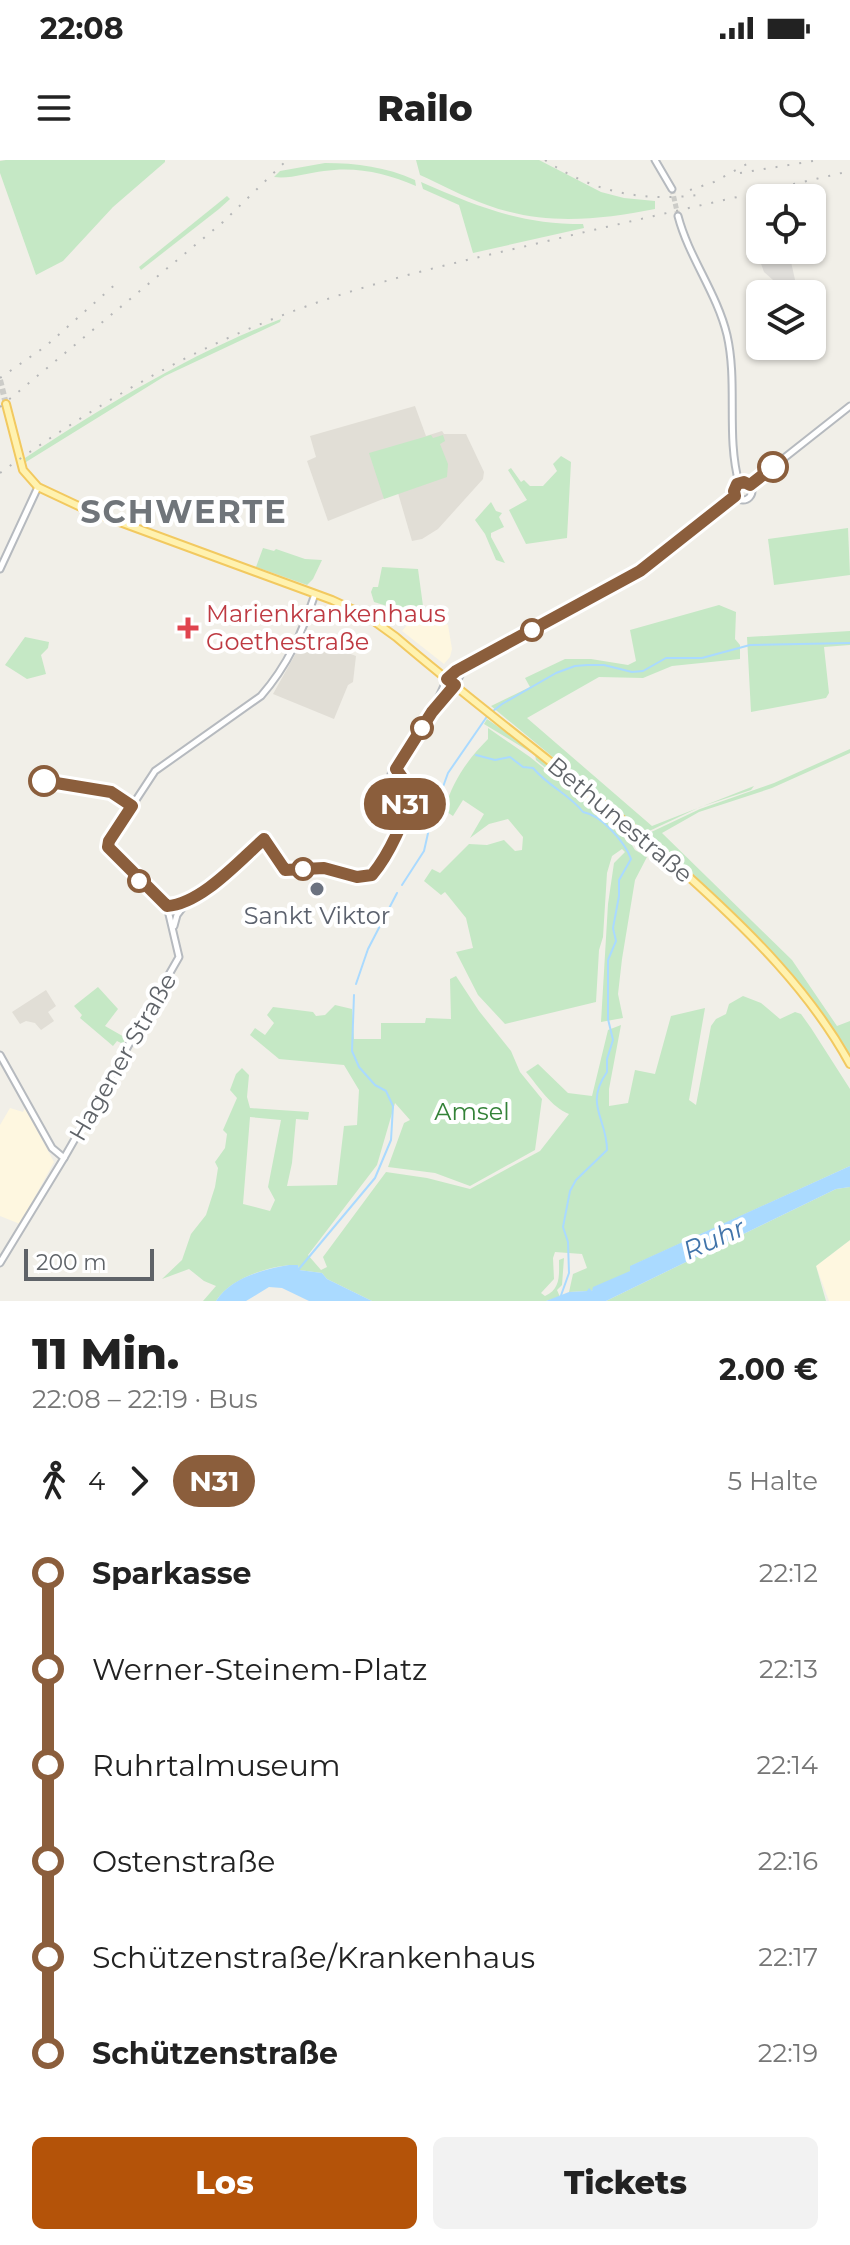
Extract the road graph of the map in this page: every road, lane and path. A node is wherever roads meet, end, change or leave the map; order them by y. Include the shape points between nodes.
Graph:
1 (655, 160) edge
2 (672, 189) tunnel mouth
3 (678, 216) tunnel mouth
4 (6, 404) dead end
5 (850, 406) edge
6 (739, 483) junction
7 (750, 485) junction
8 (38, 487) junction
9 (735, 496) junction
10 (0, 569) edge
11 (315, 594) junction
12 (464, 667) junction
13 (447, 679) junction
14 (455, 685) junction
15 (432, 712) junction
16 (186, 903) junction
17 (167, 906) junction
18 (174, 928) junction
19 (0, 1055) edge
20 (850, 1064) edge
21 (64, 1158) junction
22 (0, 1263) edge

1 - 2 main road
3 - 6 main road via 728,337
4 - 8 main road via 23,470
5 - 7 main road
6 - 7 main road
6 - 9 main road
7 - 9 main road via 749,498
8 - 10 main road
8 - 11 main road
9 - 12 main road via 640,571
11 - 13 main road, Bethunestraße via 389,631
11 - 17 main road via 280,674 261,696 155,771 109,841 108,847
12 - 13 main road
12 - 14 main road
13 - 14 main road, Bethunestraße
13 - 15 main road
14 - 15 main road
14 - 20 main road, Bethunestraße via 640,833 735,918 781,968
15 - 16 main road via 394,771 405,782 407,795 400,824 372,875 357,877 324,868 285,870 264,839
16 - 17 main road
16 - 18 main road
17 - 18 main road, Hagener Straße
18 - 21 main road, Hagener Straße via 178,962
19 - 21 main road via 52,1148
21 - 22 main road, Hagener Straße

